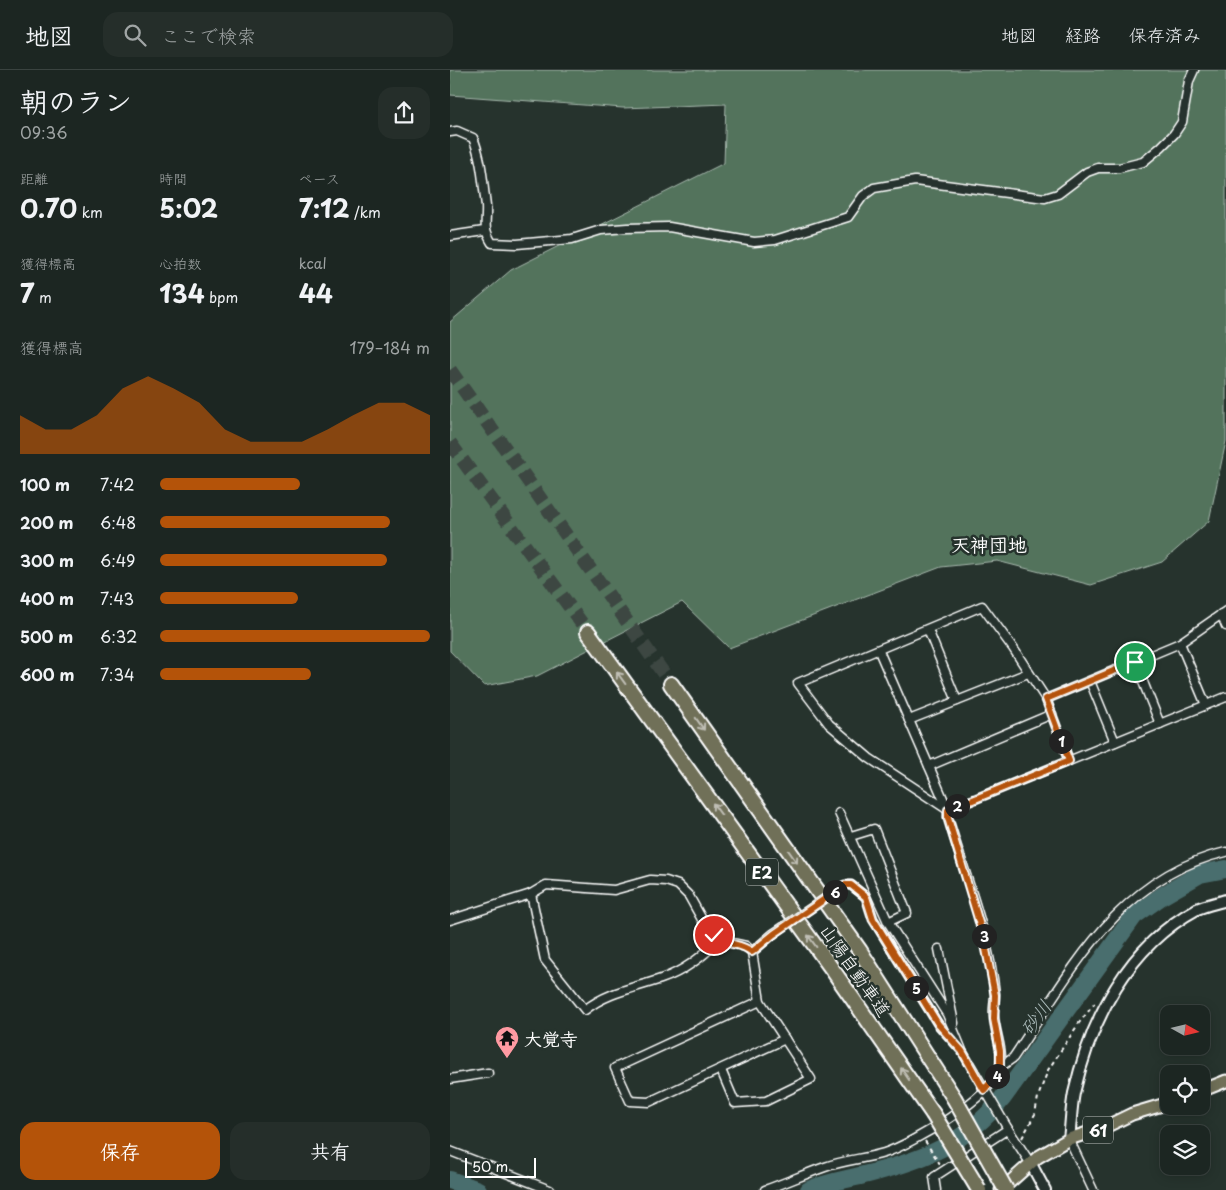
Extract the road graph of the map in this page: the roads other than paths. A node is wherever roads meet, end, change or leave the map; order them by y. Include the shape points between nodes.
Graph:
1 (1194, 70) edge
2 (450, 132) edge
3 (484, 231) junction
4 (450, 236) edge
5 (1224, 613) edge
6 (1226, 626) edge
7 (928, 630) junction
8 (588, 632) tunnel mouth
9 (1180, 643) junction
10 (879, 651) junction
11 (1135, 662) junction
12 (1028, 673) junction
13 (1090, 680) junction
14 (671, 684) tunnel mouth
15 (1226, 697) edge
16 (1046, 699) junction
17 (957, 701) junction
18 (1206, 706) junction
19 (1052, 714) junction
20 (909, 720) junction
21 (1160, 724) junction
22 (1115, 742) junction
23 (1069, 761) junction
24 (929, 766) junction
25 (948, 810) junction
26 (839, 813) dead end
27 (852, 836) junction
28 (1226, 852) edge
29 (530, 894) junction
30 (1226, 900) edge
31 (450, 920) edge
32 (888, 922) junction
33 (718, 940) junction
34 (939, 949) dead end
35 (752, 952) junction
36 (760, 1000) junction
37 (954, 1030) junction
38 (785, 1039) junction
39 (962, 1051) junction
40 (1000, 1068) junction
41 (721, 1070) junction
42 (488, 1073) dead end
43 (450, 1079) edge
44 (1226, 1081) edge
45 (1210, 1087) edge
46 (984, 1090) junction
47 (1160, 1106) edge
48 (1007, 1126) junction
49 (1069, 1139) junction
50 (450, 1151) edge
51 (1030, 1164) junction
52 (533, 1188) edge
53 (550, 1190) edge
54 (765, 1190) edge
55 (936, 1190) edge
56 (979, 1190) edge
57 (1001, 1190) edge
58 (1006, 1190) edge
59 (1045, 1190) edge
60 (1093, 1190) edge

1 - 3 street via 1182,122 1160,147 1142,162 1087,172 1058,194 1046,198 915,181 895,183 874,188 848,217 837,222 775,240 754,242 669,227 601,230 572,239 517,244 492,243
2 - 3 street via 473,138 478,150 486,209
3 - 4 street
5 - 6 street
5 - 9 street
7 - 10 street
7 - 12 street via 982,606
7 - 17 street
56 -> 8 highway, 山陽自動車道 / E2, bridge via 932,1114 832,969
9 - 11 street
9 - 18 street
10 - 20 street
10 - 25 street via 798,684 829,724 869,758
11 - 13 street
11 - 21 street
12 - 16 street
12 - 17 street
13 - 16 street
13 - 22 street
14 -> 58 highway, 山陽自動車道 / E2, bridge via 860,951 954,1098
15 - 18 street
16 - 19 street
17 - 20 street
18 - 21 street
19 - 23 street
19 - 24 street
20 - 24 street
21 - 22 street
22 - 23 street
23 - 25 street
24 - 25 street
25 - 40 street via 984,939 995,995 994,1019
26 - 27 street
27 - 32 street
27 - 32 street via 874,829 907,913
28 - 40 street via 1161,878 1118,912 1096,935 1013,1058
29 - 31 street
29 - 33 street via 546,885 614,890 650,880 666,881 689,896
29 - 33 street via 545,960 585,1010 624,990 673,974 698,959
30 - 49 street via 1198,909 1157,935 1128,967 1106,1005 1085,1058 1074,1094
32 - 37 street
33 - 35 street via 746,946
34 - 37 street
35 - 36 street
35 - 39 street, bridge via 845,885 851,885 866,897 873,919 938,1024
36 - 38 street
36 - 41 street via 615,1068 630,1101 648,1102
37 - 39 street
38 - 41 street
38 - 41 street via 811,1079 766,1100 735,1103
39 - 46 street
40 - 46 street
42 - 43 street
44 - 45 main road
46 - 48 street
46 - 54 street via 905,1145 825,1166
47 - 49 main road, 61
48 - 51 street
48 - 55 street via 934,1177
49 - 51 main road, 61
49 - 60 street
50 - 52 street
51 - 57 main road, 61
51 - 59 street
52 - 53 street

